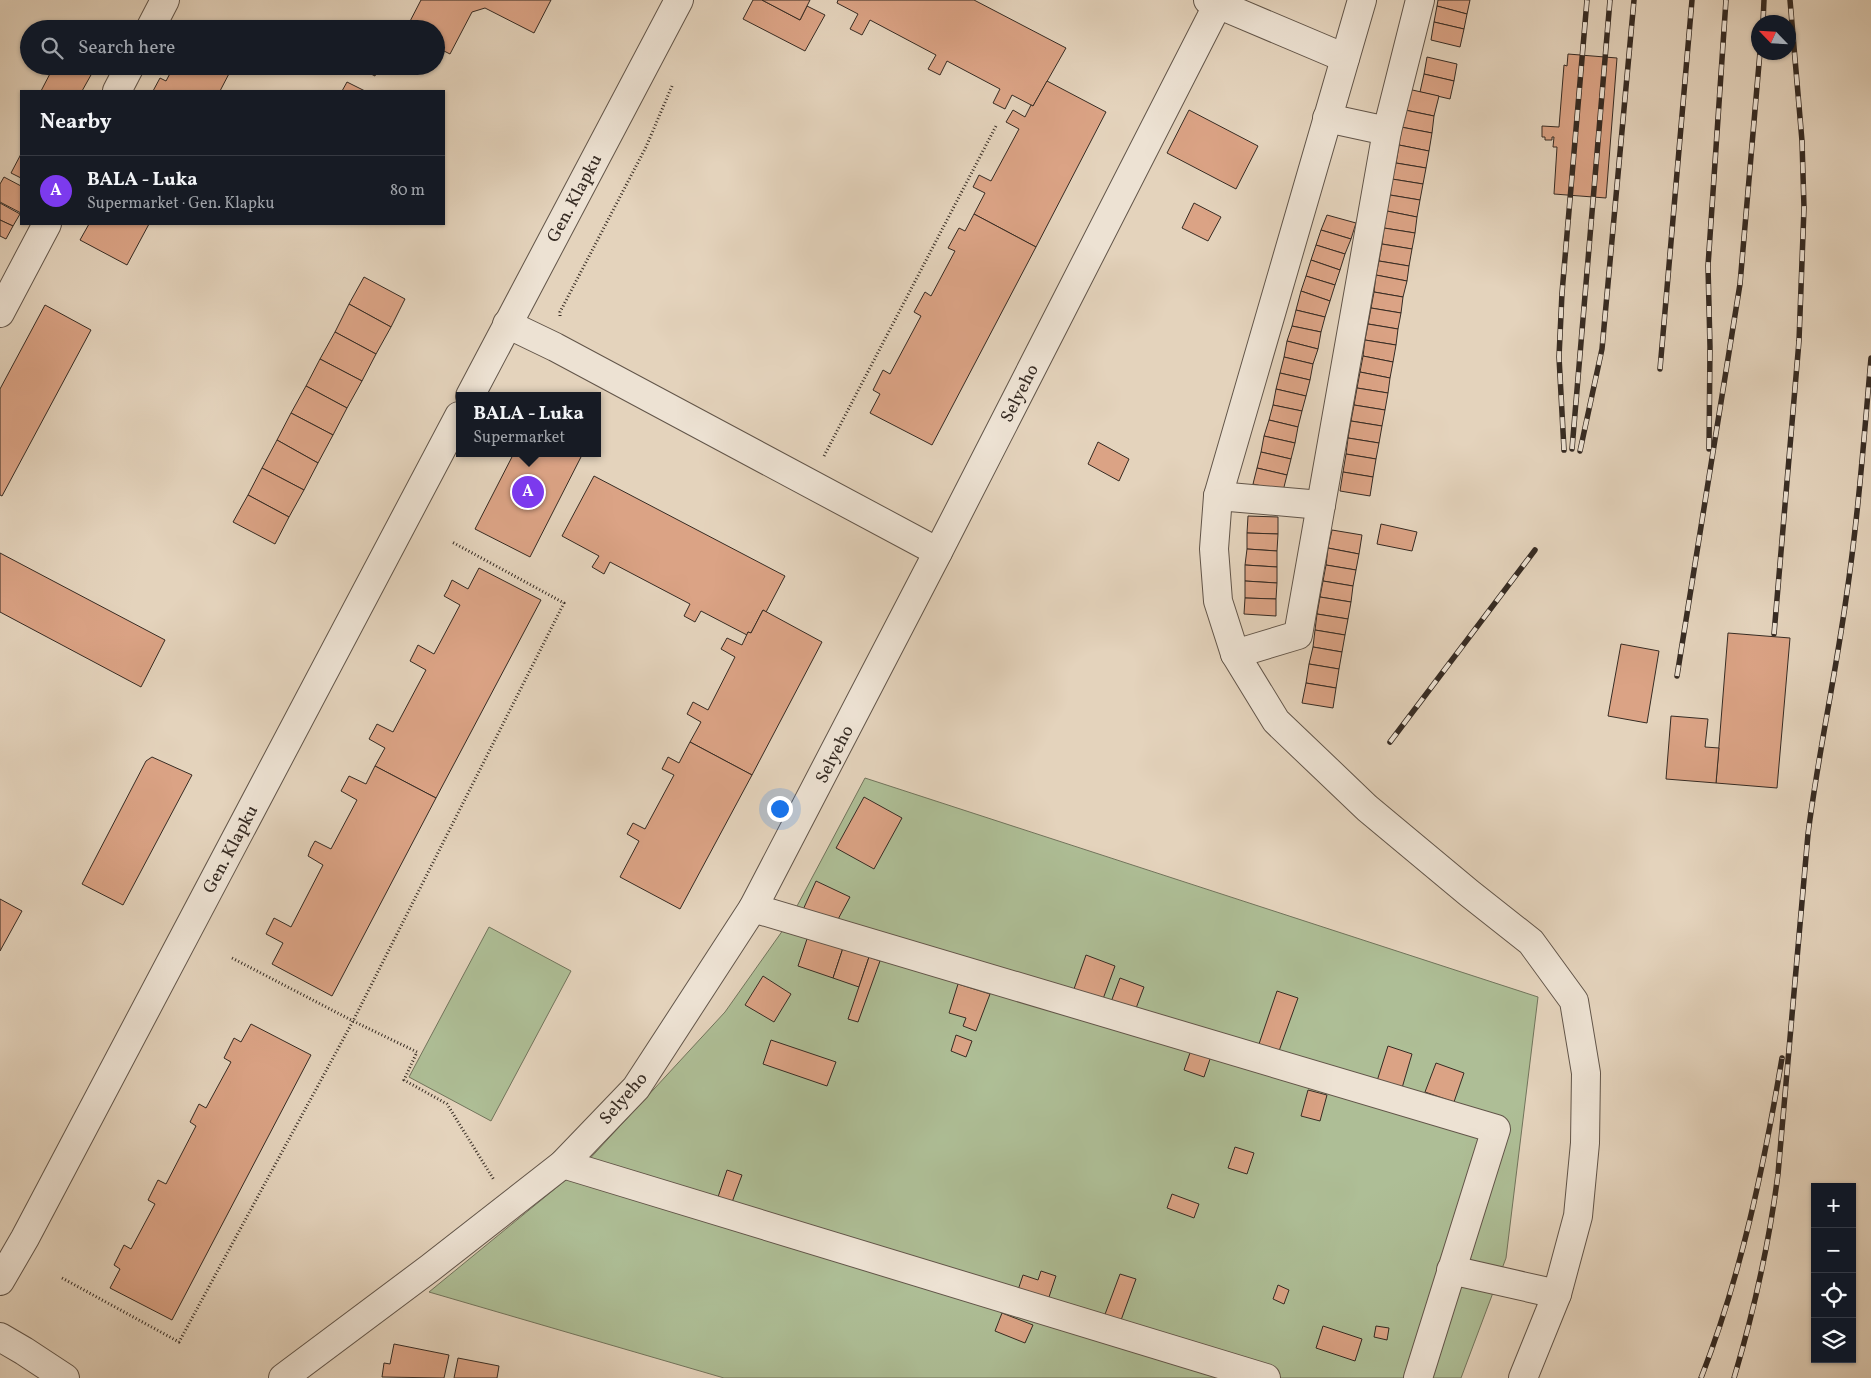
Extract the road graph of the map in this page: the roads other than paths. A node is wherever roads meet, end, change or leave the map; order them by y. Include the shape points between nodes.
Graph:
1 (166, 0) edge
2 (679, 0) edge
3 (1362, 0) edge
4 (1420, 0) edge
5 (1215, 2) edge
6 (155, 20) edge
7 (1345, 58) junction
8 (125, 75) edge
9 (118, 90) edge
10 (1327, 118) junction
11 (1387, 131) junction
12 (46, 225) edge
13 (0, 313) edge
14 (507, 324) junction
15 (472, 392) edge
16 (456, 422) edge
17 (1218, 496) junction
18 (1321, 505) junction
19 (938, 552) junction
20 (1235, 654) junction
21 (753, 908) junction
22 (563, 1164) junction
23 (1452, 1270) junction
24 (0, 1281) edge
25 (1557, 1294) junction
26 (0, 1337) edge
27 (65, 1378) edge
28 (283, 1378) edge
29 (1266, 1378) edge
30 (1418, 1378) edge
31 (1523, 1378) edge

1 - 6 street
2 - 14 street, Gen. Klapku
3 - 7 street
4 - 11 street
5 - 7 street
5 - 19 street, Selyeho
7 - 10 street
8 - 9 street
10 - 11 street
10 - 17 street
11 - 18 street
12 - 13 street
14 - 15 street, Gen. Klapku
14 - 19 street via 555,346
16 - 24 street, Gen. Klapku
17 - 18 street
17 - 20 street via 1214,549 1218,601
18 - 20 street via 1298,635
19 - 21 street, Selyeho
20 - 25 street via 1276,721 1367,808 1531,942 1574,1001 1586,1073 1585,1143 1578,1216
21 - 22 street, Selyeho via 636,1088
21 - 23 street via 1496,1129
22 - 28 street, Selyeho
22 - 29 street
23 - 25 street
23 - 30 street
25 - 31 street
26 - 27 street

